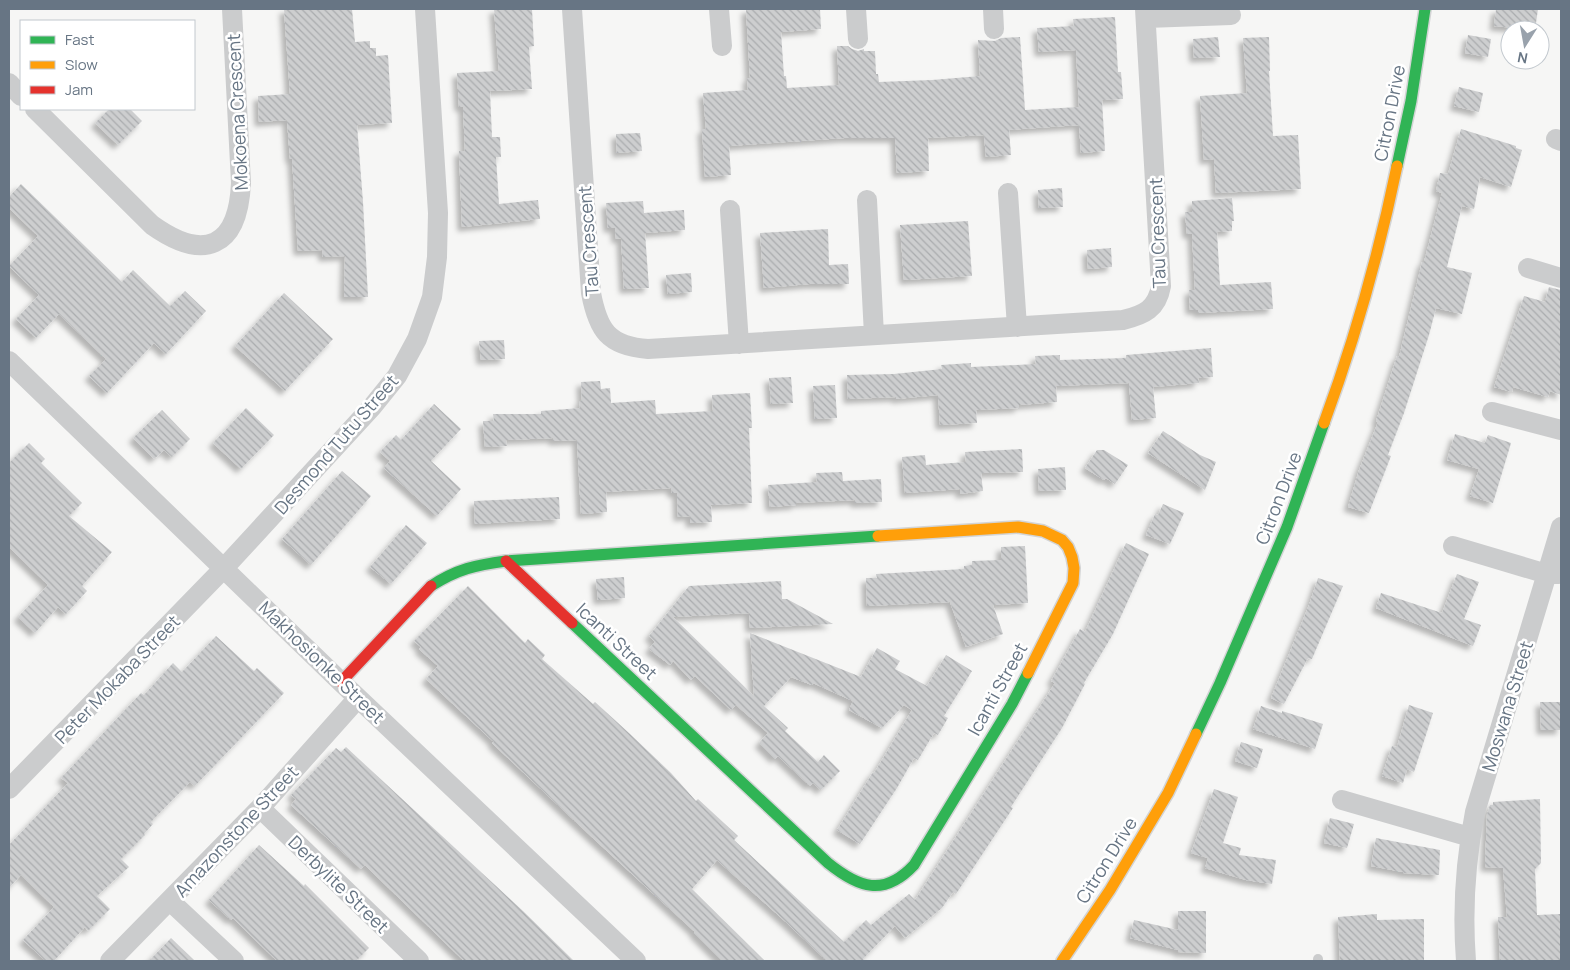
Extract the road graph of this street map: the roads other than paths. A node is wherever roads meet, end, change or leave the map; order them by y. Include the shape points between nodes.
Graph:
1 (232, 9) edge
2 (425, 9) edge
3 (572, 9) edge
4 (719, 9) edge
5 (856, 9) edge
6 (993, 9) edge
7 (1425, 9) edge
8 (1145, 13) edge
9 (1231, 15) dead end
10 (994, 29) dead end
11 (858, 39) dead end
12 (722, 46) dead end
13 (9, 83) edge
14 (20, 95) edge
15 (36, 110) edge
16 (1008, 193) dead end
17 (867, 200) dead end
18 (730, 210) dead end
19 (1528, 268) dead end
20 (1561, 278) edge
21 (1017, 327) junction
22 (874, 335) junction
23 (739, 344) junction
24 (9, 361) edge
25 (1492, 412) dead end
26 (1561, 430) edge
27 (1561, 527) edge
28 (1453, 546) dead end
29 (506, 560) junction
30 (224, 568) junction
31 (1554, 574) edge
32 (341, 682) junction
33 (358, 698) junction
34 (9, 789) edge
35 (1342, 800) dead end
36 (260, 808) junction
37 (1470, 837) junction
38 (170, 901) junction
39 (110, 961) edge
40 (234, 961) edge
41 (419, 961) edge
42 (636, 961) edge
43 (1062, 961) edge
44 (1466, 961) edge

1 - 15 street, Mokoena Crescent via 240,202 236,220 211,245 199,247 183,243 152,225
2 - 30 street, Desmond Tutu Street via 438,214 437,257 432,297 417,339 397,376 372,407
3 - 23 street, Tau Crescent via 591,293 594,311 602,328 614,340 630,348
4 - 12 street
5 - 11 street
6 - 10 street
7 - 43 street, Citron Drive via 1411,101 1385,223 1342,374 1287,527 1220,683 1168,793 1110,890
8 - 9 street, Tau Crescent
8 - 21 street, Tau Crescent via 1161,271 1159,296 1152,308 1140,316 1123,320
13 - 14 street
16 - 21 street
17 - 22 street
18 - 23 street
19 - 20 street
21 - 22 street, Tau Crescent
22 - 23 street, Tau Crescent
24 - 30 street, Makhosionke Street
25 - 26 street
27 - 31 street, Moswana Street
28 - 31 street
29 - 29 street, Icanti Street via 1018,527 1039,529 1059,538 1067,545 1074,570 1073,583 1012,704 924,848 899,880 880,886 859,884 828,863
29 - 32 street, Icanti Street via 449,574 429,587
30 - 32 street, Makhosionke Street
30 - 34 street, Peter Mokaba Street
31 - 37 street, Moswana Street via 1475,812
32 - 33 street, Makhosionke Street
33 - 36 street, Amazonstone Street
33 - 42 street, Makhosionke Street
35 - 37 street
36 - 38 street, Amazonstone Street
36 - 41 street, Derbylite Street
37 - 44 street, Moswana Street via 1463,901
38 - 39 street, Amazonstone Street
38 - 40 street

